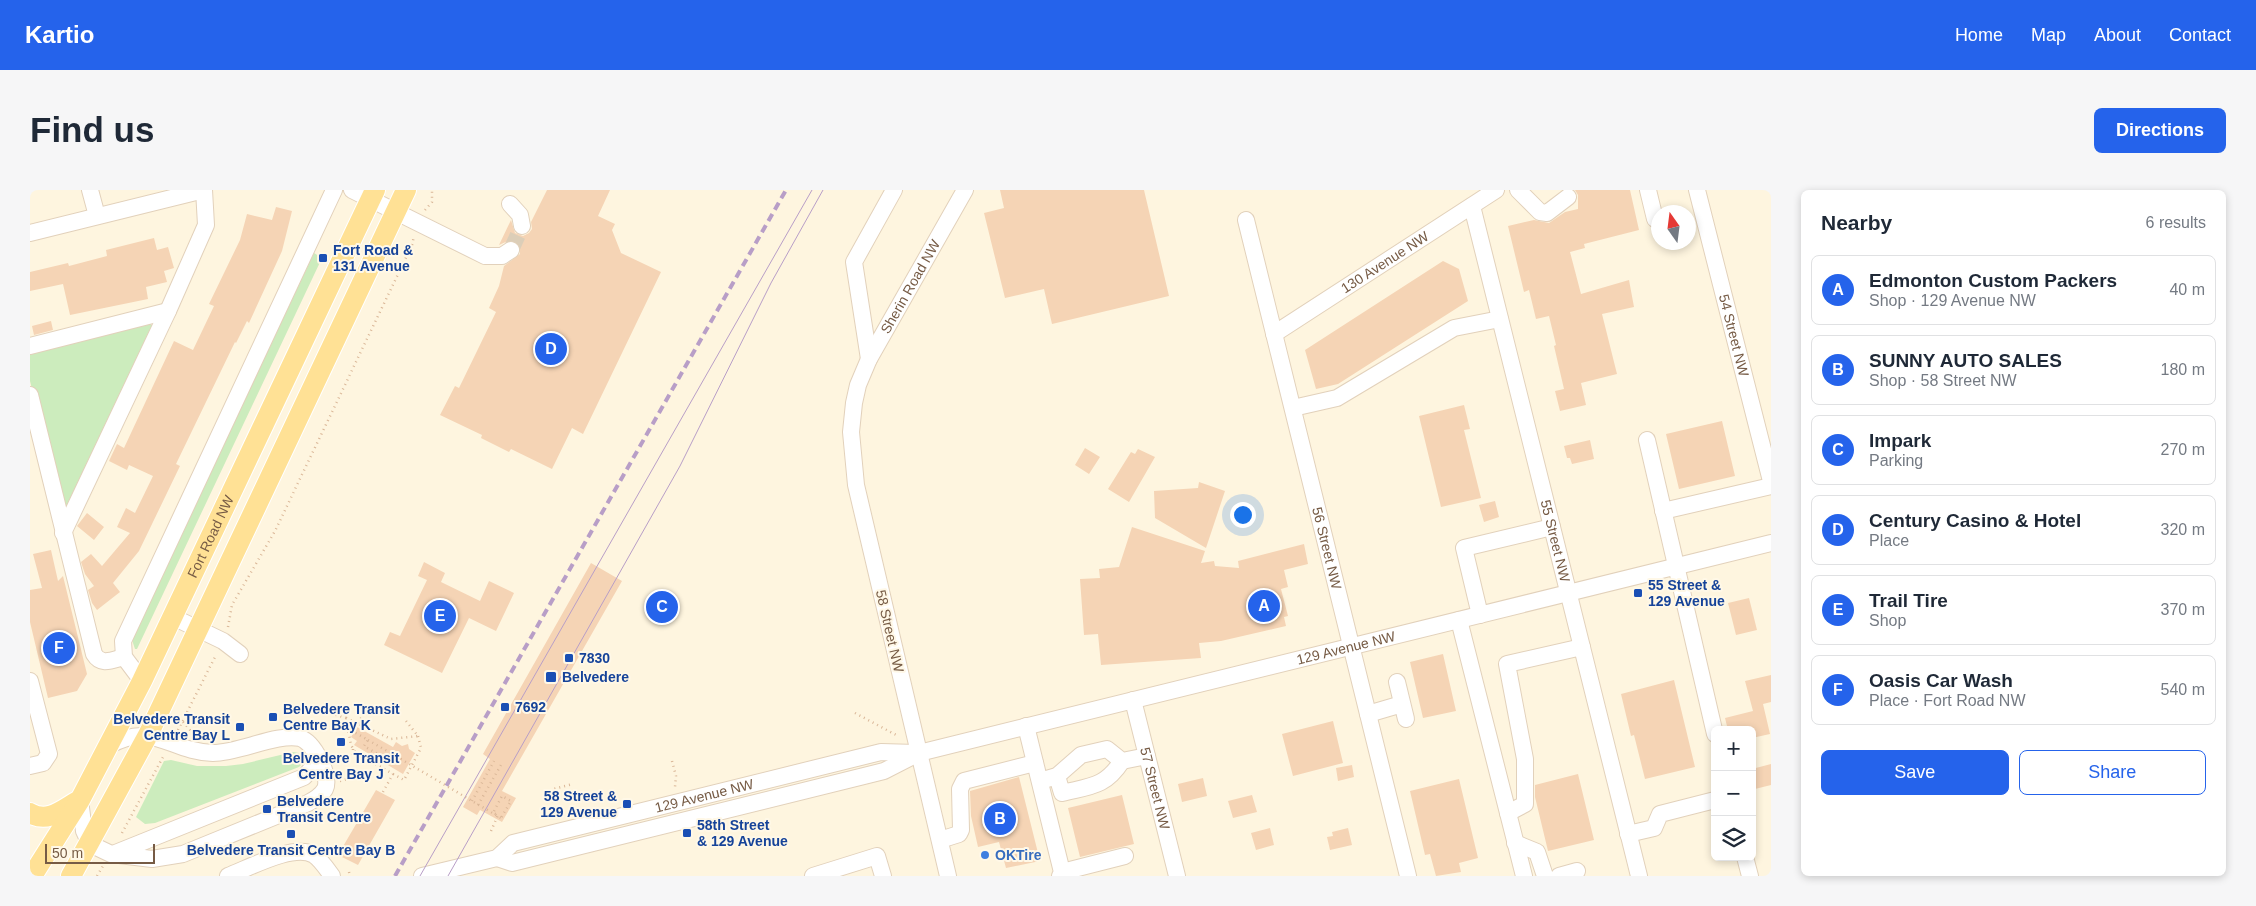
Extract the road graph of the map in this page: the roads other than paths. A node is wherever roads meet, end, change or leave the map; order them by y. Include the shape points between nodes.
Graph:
1 (90, 190) edge
2 (204, 190) edge
3 (334, 190) edge
4 (352, 190) edge
5 (406, 190) edge
6 (894, 190) edge
7 (965, 190) edge
8 (1496, 190) edge
9 (1518, 190) edge
10 (1648, 190) edge
11 (1697, 190) edge
12 (373, 195) edge
13 (1568, 197) dead end
14 (510, 204) dead end
15 (1652, 205) edge
16 (1472, 206) junction
17 (395, 212) junction
18 (97, 216) junction
19 (1246, 220) dead end
20 (522, 226) dead end
21 (30, 233) edge
22 (511, 250) dead end
23 (168, 311) junction
24 (1500, 320) junction
25 (1274, 334) junction
26 (30, 346) edge
27 (869, 359) junction
28 (858, 385) joint
29 (30, 395) edge
30 (1293, 408) junction
31 (1647, 440) dead end
32 (1771, 481) edge
33 (1771, 486) edge
34 (1663, 511) junction
35 (1552, 527) junction
36 (63, 533) junction
37 (1771, 544) edge
38 (1675, 566) junction
39 (1568, 593) junction
40 (1480, 615) junction
41 (172, 617) junction
42 (1459, 620) junction
43 (198, 629) junction
44 (1351, 646) junction
45 (1582, 647) junction
46 (240, 654) dead end
47 (124, 657) junction
48 (30, 681) edge
49 (142, 681) junction
50 (1396, 682) dead end
51 (1133, 700) junction
52 (1368, 714) junction
53 (1026, 726) junction
54 (1713, 726) edge
55 (148, 735) junction
56 (110, 745) junction
57 (919, 753) junction
58 (317, 755) junction
59 (1147, 756) junction
60 (1122, 761) junction
61 (1035, 763) junction
62 (30, 766) edge
63 (1057, 776) junction
64 (1040, 781) junction
65 (80, 800) junction
66 (1711, 801) edge
67 (30, 813) edge
68 (1508, 813) junction
69 (1628, 834) junction
70 (940, 840) junction
71 (1516, 843) junction
72 (90, 844) junction
73 (111, 854) junction
74 (1125, 856) dead end
75 (1746, 861) edge
76 (840, 871) edge
77 (1576, 871) dead end
78 (74, 874) edge
79 (1061, 874) edge
80 (32, 876) edge
81 (228, 876) edge
82 (332, 876) edge
83 (422, 876) edge
84 (813, 876) edge
85 (883, 876) edge
86 (948, 876) edge
87 (1177, 876) edge
88 (1408, 876) edge
89 (1524, 876) edge
90 (1545, 876) edge
91 (1559, 876) edge
92 (1638, 876) edge
93 (1750, 876) edge

1 - 18 street
2 - 18 street
2 - 23 street via 206,225
3 - 47 street via 123,641
4 - 12 street
5 - 17 main road, Fort Road NW
6 - 27 street via 854,262
7 - 27 street, Sherin Road NW
8 - 16 street, 130 Avenue NW
9 - 13 street via 1540,212 1547,213
10 - 15 street
11 - 32 street, 54 Street NW
12 - 17 street
12 - 41 main road, Fort Road NW
14 - 20 street via 520,215
16 - 24 street, 55 Street NW
16 - 25 street, 130 Avenue NW
17 - 22 street via 422,217 485,256 502,256
17 - 43 main road, Fort Road NW
18 - 21 street
19 - 25 street, 56 Street NW
23 - 26 street
23 - 36 street
24 - 30 street via 1454,328 1337,398
24 - 35 street, 55 Street NW
25 - 30 street, 56 Street NW
27 - 28 street, Sherin Road NW
28 - 57 street, 58 Street NW via 852,416 853,467
29 - 36 street
30 - 44 street, 56 Street NW
31 - 34 street
33 - 34 street
34 - 38 street
35 - 39 street, 55 Street NW
35 - 40 street via 1464,548
36 - 47 street via 94,654 103,662
37 - 38 street, 129 Avenue NW
38 - 39 street, 129 Avenue NW
38 - 54 street
39 - 40 street, 129 Avenue NW
39 - 45 street, 55 Street NW
40 - 42 street, 129 Avenue NW
41 - 43 street
41 - 49 main road, Fort Road NW
42 - 44 street, 129 Avenue NW
42 - 68 street
43 - 46 street
43 - 55 main road, Fort Road NW
44 - 51 street, 129 Avenue NW
44 - 52 street, 56 Street NW
45 - 68 street via 1507,664 1525,759 1525,804
45 - 69 street, 55 Street NW
47 - 49 street
48 - 62 street via 49,754 43,763
49 - 56 main road, Fort Road NW
50 - 52 street via 1404,711
51 - 53 street, 129 Avenue NW
51 - 59 street, 57 Street NW
52 - 88 street, 56 Street NW
53 - 57 street, 129 Avenue NW
53 - 61 street
55 - 56 street via 133,736
55 - 58 street via 213,753 295,738 310,744
55 - 72 main road, Fort Road NW
56 - 65 main road, Fort Road NW
57 - 70 street, 58 Street NW
57 - 83 street, 129 Avenue NW via 881,752 513,843 498,858
58 - 73 street via 313,767 304,777
58 - 73 street via 327,783 320,796 308,803 175,856 152,859
59 - 60 street
59 - 87 street, 57 Street NW
60 - 63 street via 1107,749 1081,755
60 - 63 street via 1112,776 1100,784 1062,793
61 - 64 street
61 - 70 street via 964,780 960,789 962,830
63 - 64 street
64 - 79 street
65 - 67 main road via 52,816 38,817
65 - 72 street via 84,832
65 - 80 main road, Fort Road NW
66 - 69 street via 1660,814 1654,828
68 - 71 street
69 - 92 street, 55 Street NW
70 - 86 street, 58 Street NW
71 - 89 street
71 - 90 street via 1537,852
72 - 73 street
72 - 78 main road, Fort Road NW
74 - 79 street
75 - 93 street
76 - 84 street
76 - 85 street via 877,856
77 - 91 street
81 - 82 street via 300,851 314,855

